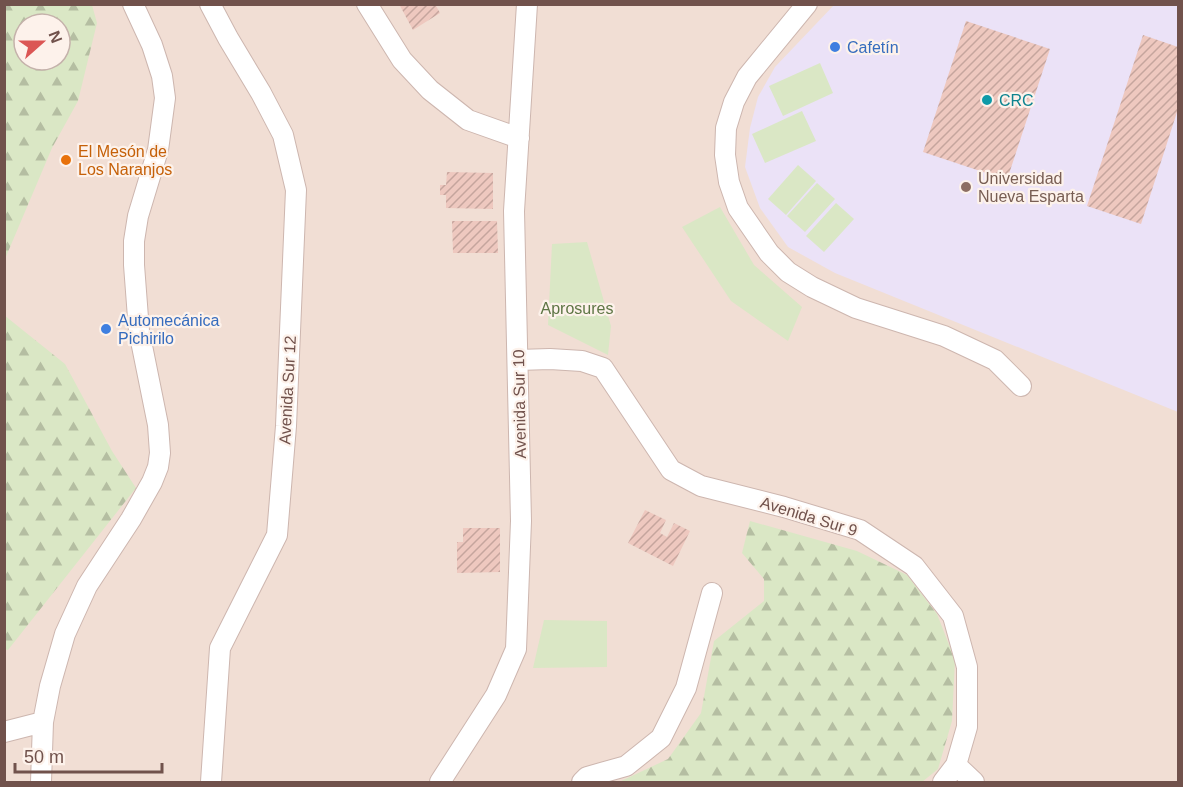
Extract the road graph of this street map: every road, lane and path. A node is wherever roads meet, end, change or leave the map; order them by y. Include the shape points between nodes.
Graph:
1 (134, 4) edge
2 (210, 4) edge
3 (367, 4) edge
4 (527, 4) edge
5 (807, 4) edge
6 (519, 138) junction
7 (518, 360) junction
8 (1021, 386) dead end
9 (712, 593) dead end
10 (43, 722) junction
11 (4, 732) edge
12 (956, 765) junction
13 (41, 783) edge
14 (211, 783) edge
15 (440, 783) edge
16 (582, 783) edge
17 (943, 783) edge
18 (974, 783) edge

1 - 10 street via 152,45 165,98 158,150 134,241 139,331 160,453 152,482 87,586 65,634
2 - 14 street, Avenida Sur 12 via 283,135 296,190 277,535 220,648
3 - 6 street via 402,60 430,90 468,120
4 - 6 street, Avenida Sur 10
5 - 8 street via 747,77 734,102 726,128 725,155 738,208 769,253 788,272 856,309 944,336 995,360
6 - 7 street, Avenida Sur 10 via 514,212
7 - 12 street, Avenida Sur 9 via 582,361 603,368 671,470 701,486 861,530 914,566 953,616 967,667 968,727
7 - 15 street, Avenida Sur 10 via 521,521 516,649 496,695
9 - 16 street via 686,688 661,738 626,766 587,777
10 - 11 street
10 - 13 street
12 - 17 street, Avenida Sur 9
12 - 18 street

